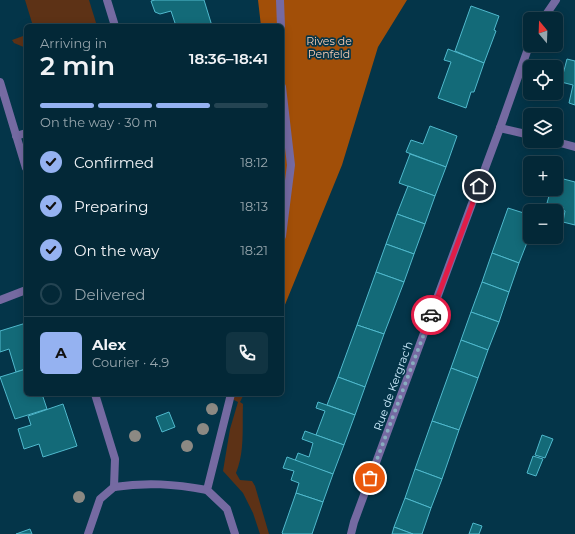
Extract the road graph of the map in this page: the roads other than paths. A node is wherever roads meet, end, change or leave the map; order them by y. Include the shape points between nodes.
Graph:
1 (107, 0) edge
2 (280, 0) edge
3 (556, 0) edge
4 (548, 12) edge
5 (114, 24) edge
6 (281, 24) edge
7 (527, 52) edge
8 (0, 82) edge
9 (284, 104) edge
10 (500, 128) junction
11 (523, 133) edge
12 (24, 134) edge
13 (16, 136) junction
14 (563, 143) edge
15 (575, 146) edge
16 (24, 162) edge
17 (284, 220) edge
18 (24, 291) edge
19 (0, 300) edge
20 (96, 396) edge
21 (230, 396) edge
22 (114, 487) junction
23 (207, 490) junction
24 (88, 534) edge
25 (235, 534) edge
26 (351, 534) edge

1 - 5 street
2 - 6 street
3 - 4 street
7 - 10 street, Rue de Kergrac'h
8 - 13 street
9 - 17 street via 291,165
10 - 11 street
10 - 26 street, Rue de Kergrac'h
12 - 13 street
13 - 16 street
14 - 15 street
18 - 19 street
20 - 22 street via 115,459
21 - 23 street
22 - 23 street via 158,484
22 - 24 street via 100,499
23 - 25 street via 227,509

